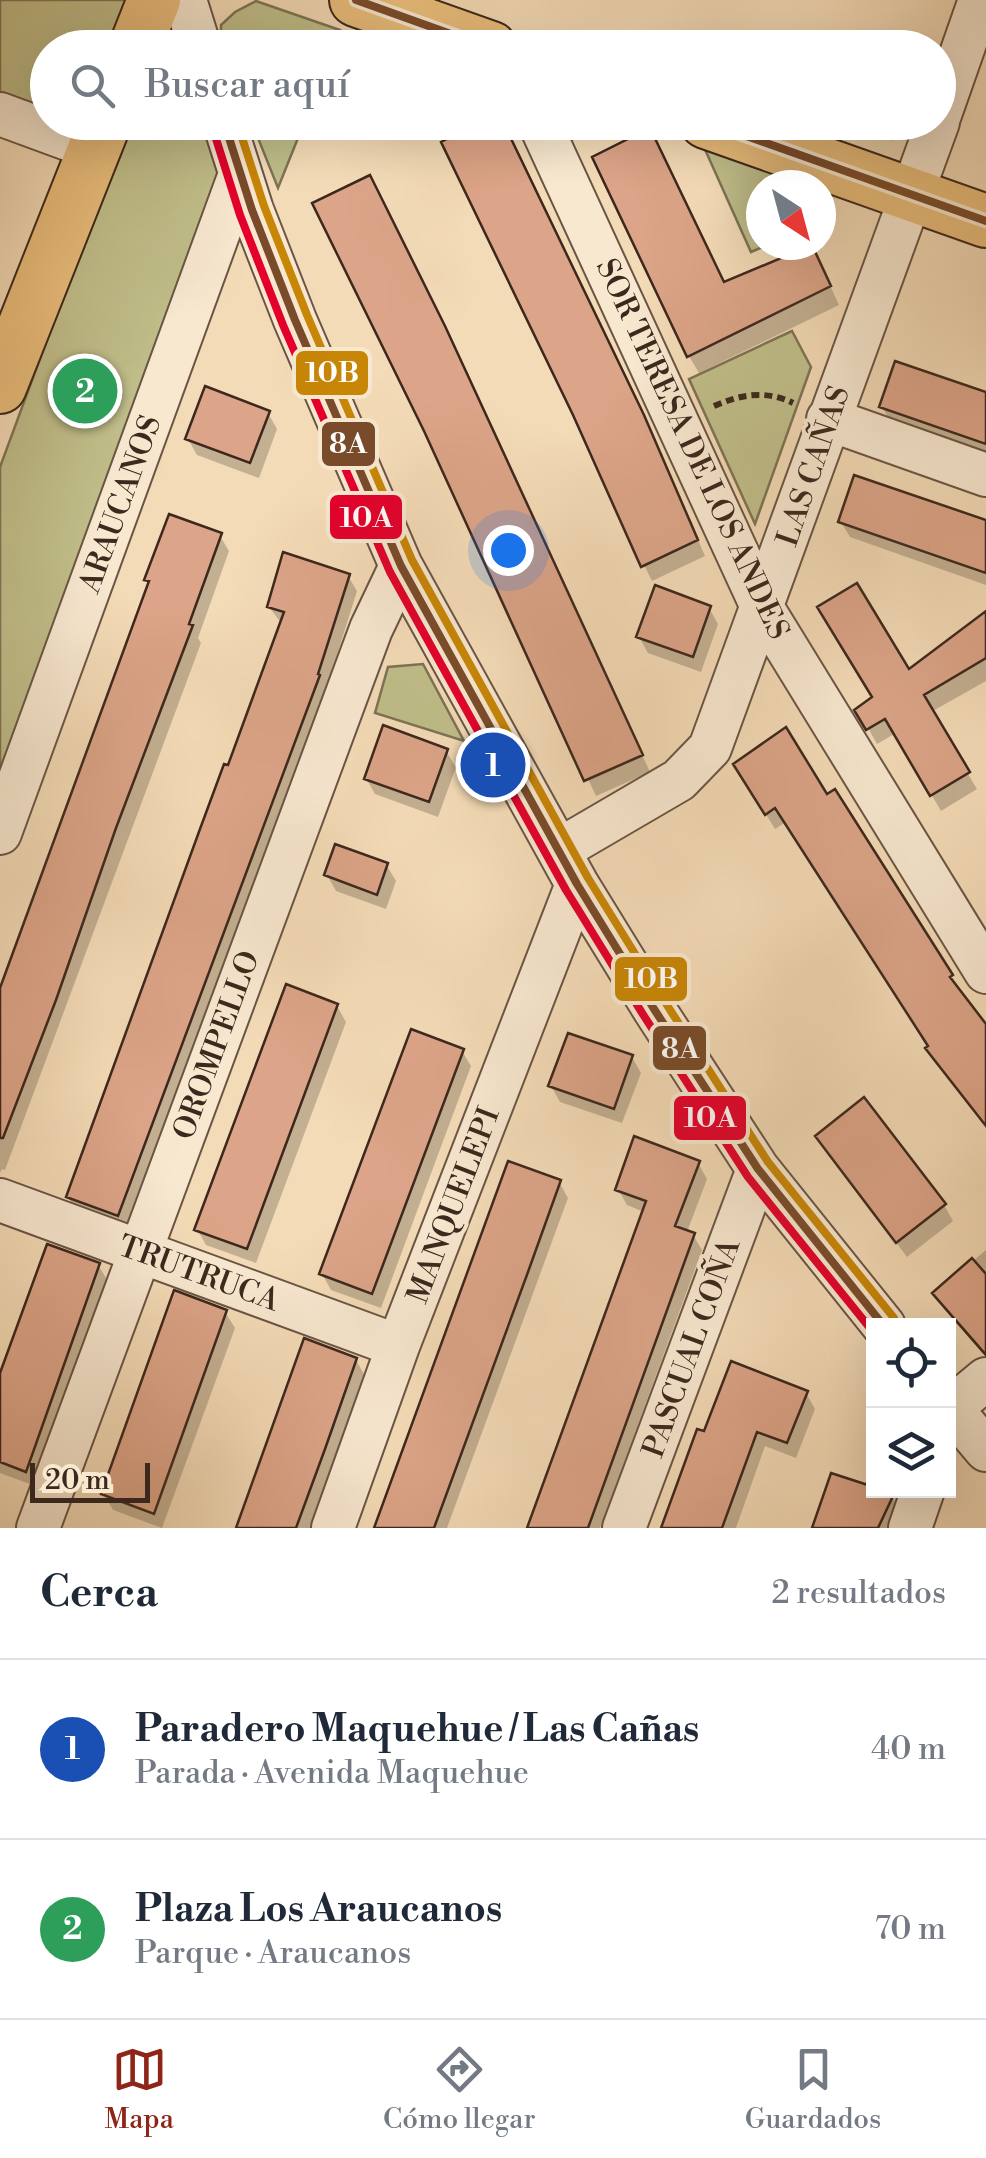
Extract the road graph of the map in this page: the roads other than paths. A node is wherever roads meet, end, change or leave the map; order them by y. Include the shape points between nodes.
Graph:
1 (154, 0) edge
2 (185, 0) edge
3 (356, 0) edge
4 (980, 0) edge
5 (142, 30) edge
6 (194, 30) edge
7 (440, 30) edge
8 (956, 69) edge
9 (0, 114) edge
10 (30, 121) edge
11 (98, 140) edge
12 (230, 140) edge
13 (547, 140) edge
14 (757, 140) edge
15 (931, 140) edge
16 (240, 174) junction
17 (912, 195) junction
18 (986, 220) edge
19 (1, 379) edge
20 (828, 419) junction
21 (986, 475) edge
22 (402, 566) junction
23 (763, 609) junction
24 (0, 834) edge
25 (568, 867) junction
26 (986, 972) edge
27 (758, 1168) junction
28 (0, 1200) edge
29 (139, 1251) junction
30 (878, 1318) edge
31 (398, 1346) junction
32 (986, 1379) edge
33 (951, 1408) edge
34 (956, 1418) edge
35 (986, 1450) edge
36 (920, 1498) edge
37 (38, 1528) edge
38 (332, 1528) edge
39 (624, 1528) edge
40 (910, 1528) edge

1 - 5 main road
2 - 6 street
3 - 7 main road
4 - 8 street, LAS CAÑAS
9 - 10 street
11 - 19 main road
12 - 16 street
13 - 23 street, SOR TERESA DE LOS ANDES
14 - 17 main road
15 - 17 street, LAS CAÑAS
16 - 22 street
16 - 24 street, ARAUCANOS
17 - 18 main road
17 - 20 street, LAS CAÑAS
20 - 21 street
20 - 23 street, LAS CAÑAS
22 - 25 street
22 - 29 street, OROMPELLO via 372,629
23 - 25 street, LAS CAÑAS via 718,733 701,760
23 - 26 street, SOR TERESA DE LOS ANDES
25 - 27 street
25 - 31 street, MANQUELEPI
27 - 30 street
27 - 39 street, PASCUAL COÑA
28 - 29 street, TRUTRUCA
29 - 31 street, TRUTRUCA
29 - 37 street, OROMPELLO
31 - 38 street, MANQUELEPI
32 - 33 street
34 - 35 street
36 - 40 street

